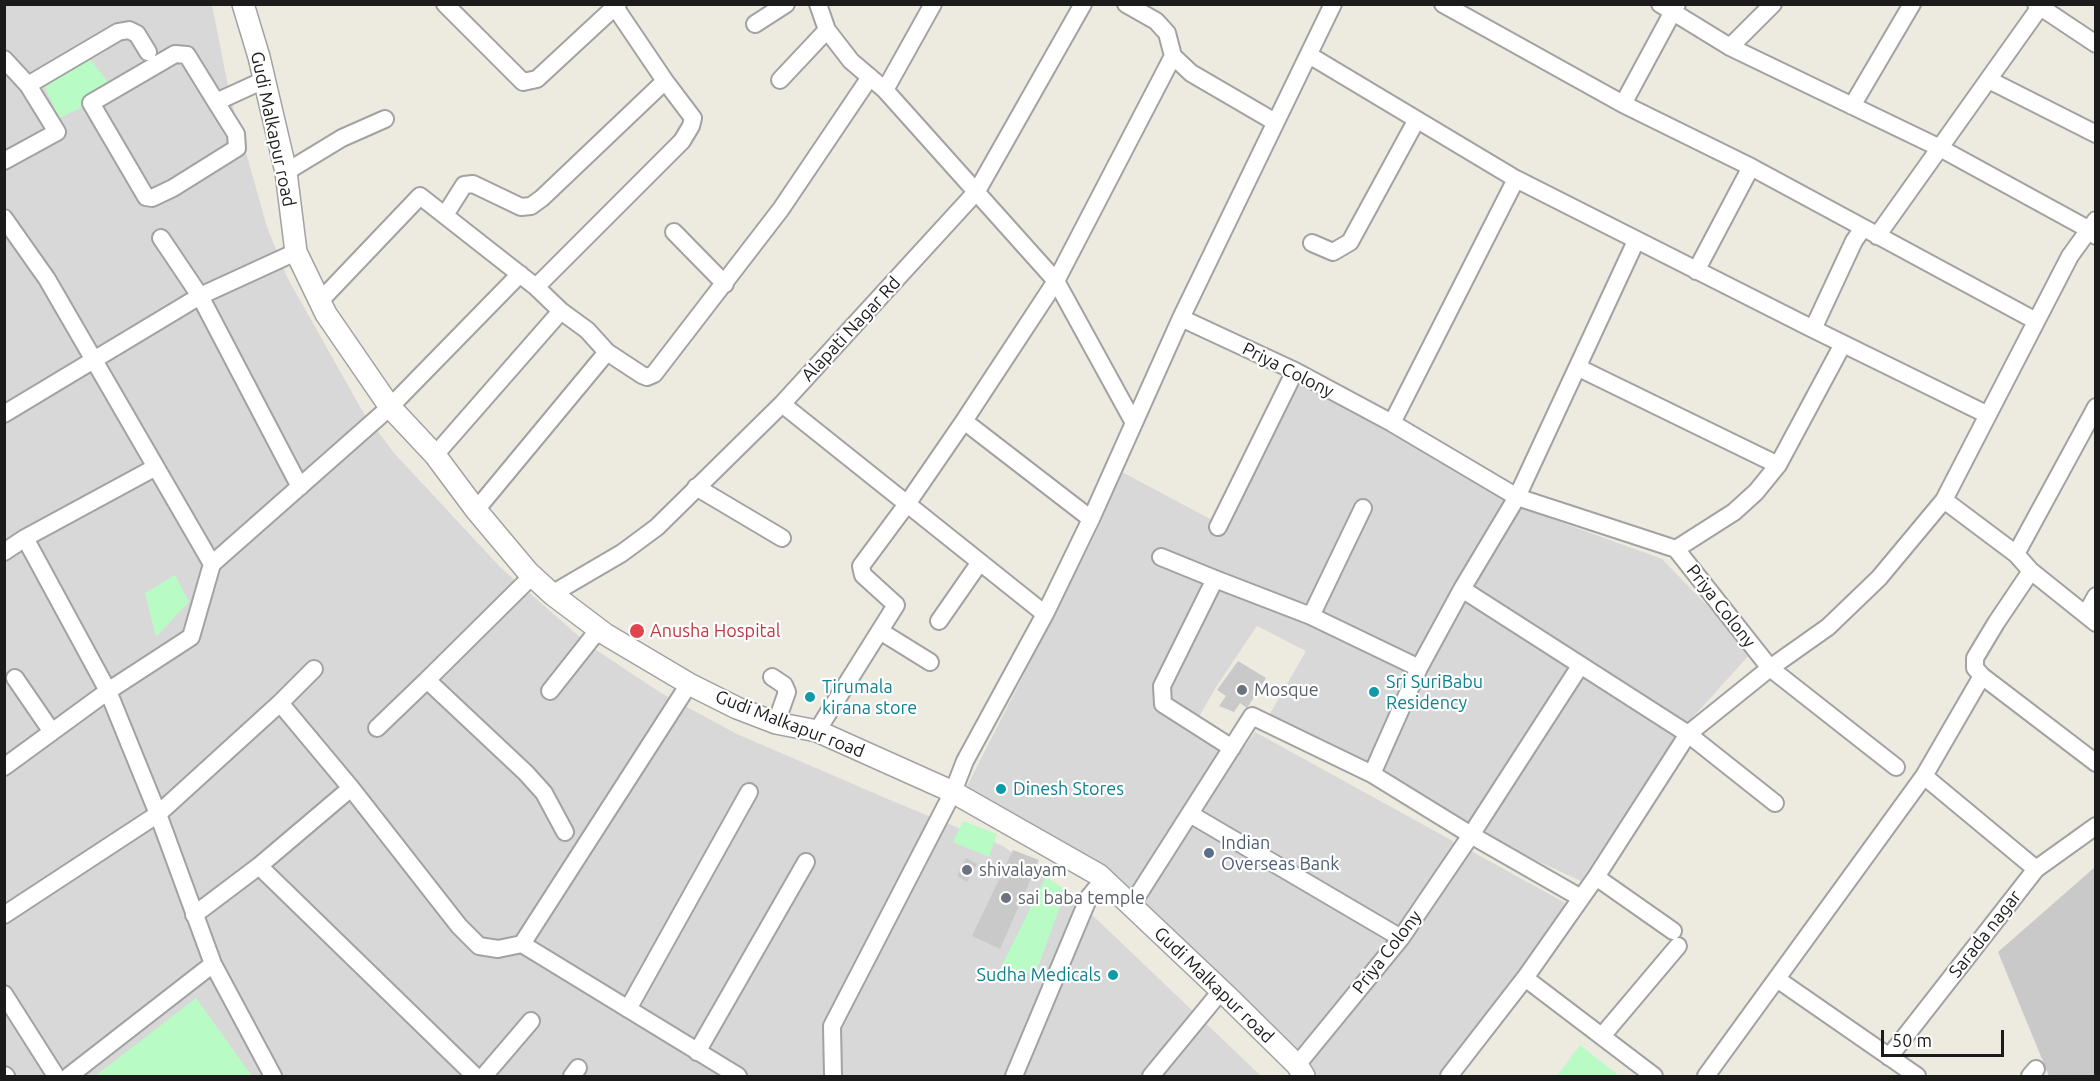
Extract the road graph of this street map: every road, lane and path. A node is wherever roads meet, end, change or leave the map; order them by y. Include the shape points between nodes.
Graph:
1 (243, 4) edge
2 (445, 4) edge
3 (786, 4) edge
4 (819, 4) edge
5 (933, 4) edge
6 (1083, 4) edge
7 (1126, 4) edge
8 (1333, 4) edge
9 (1443, 4) edge
10 (1773, 4) edge
11 (1912, 4) edge
12 (617, 6) edge
13 (2038, 6) edge
14 (1670, 7) edge
15 (755, 24) dead end
16 (827, 30) junction
17 (2096, 44) edge
18 (1730, 47) junction
19 (148, 52) dead end
20 (1309, 55) junction
21 (1173, 56) junction
22 (4, 59) edge
23 (870, 77) junction
24 (264, 80) junction
25 (780, 80) dead end
26 (1989, 80) junction
27 (664, 81) junction
28 (28, 85) junction
29 (885, 90) junction
30 (216, 102) junction
31 (1623, 104) junction
32 (1852, 106) junction
33 (385, 119) dead end
34 (1416, 121) junction
35 (1275, 122) junction
36 (2096, 134) edge
37 (1940, 148) junction
38 (4, 161) edge
39 (1751, 167) junction
40 (286, 172) junction
41 (1516, 179) junction
42 (977, 191) junction
43 (445, 215) junction
44 (4, 218) edge
45 (2093, 228) edge
46 (674, 232) dead end
47 (1870, 232) junction
48 (161, 238) dead end
49 (1636, 241) junction
50 (1312, 243) dead end
51 (296, 252) junction
52 (1696, 271) junction
53 (520, 274) junction
54 (1056, 281) junction
55 (724, 284) junction
56 (537, 287) junction
57 (200, 296) junction
58 (320, 301) junction
59 (561, 311) junction
60 (1181, 318) junction
61 (2036, 321) junction
62 (1813, 329) junction
63 (1843, 344) junction
64 (608, 352) junction
65 (95, 360) junction
66 (1579, 368) junction
67 (1295, 371) junction
68 (782, 404) junction
69 (390, 406) junction
70 (2096, 407) edge
71 (4, 414) edge
72 (1988, 415) junction
73 (964, 421) junction
74 (1134, 423) junction
75 (1392, 423) junction
76 (435, 455) junction
77 (1778, 465) junction
78 (156, 467) junction
79 (300, 487) junction
80 (696, 487) junction
81 (1517, 497) junction
82 (1944, 500) junction
83 (908, 504) junction
84 (1363, 508) dead end
85 (476, 510) junction
86 (1091, 519) junction
87 (1218, 527) dead end
88 (25, 538) junction
89 (782, 538) dead end
90 (1677, 549) junction
91 (4, 552) edge
92 (2016, 554) junction
93 (1161, 556) dead end
94 (980, 562) junction
95 (212, 564) junction
96 (2031, 571) junction
97 (532, 576) junction
98 (1215, 579) junction
99 (1462, 588) junction
100 (552, 594) junction
101 (2096, 596) edge
102 (1045, 614) junction
103 (1311, 616) junction
104 (2090, 619) edge
105 (939, 621) dead end
106 (599, 629) junction
107 (880, 631) junction
108 (930, 662) dead end
109 (1580, 666) junction
110 (1419, 668) junction
111 (1770, 668) junction
112 (314, 669) dead end
113 (1982, 676) junction
114 (15, 678) dead end
115 (772, 678) dead end
116 (427, 680) junction
117 (689, 684) junction
118 (108, 691) junction
119 (550, 691) dead end
120 (279, 703) junction
121 (776, 723) junction
122 (377, 728) dead end
123 (817, 731) junction
124 (52, 732) junction
125 (1688, 734) junction
126 (1232, 748) junction
127 (2096, 763) edge
128 (4, 767) edge
129 (1896, 767) dead end
130 (1372, 774) junction
131 (1924, 776) junction
132 (351, 788) junction
133 (749, 792) dead end
134 (953, 792) junction
135 (1775, 803) dead end
136 (158, 814) junction
137 (1190, 814) junction
138 (2096, 826) edge
139 (565, 832) dead end
140 (1471, 835) junction
141 (806, 862) dead end
142 (259, 866) junction
143 (2036, 869) junction
144 (1596, 877) junction
145 (1103, 880) junction
146 (1581, 898) junction
147 (1131, 906) junction
148 (4, 915) edge
149 (194, 915) junction
150 (1401, 938) junction
151 (522, 944) junction
152 (213, 964) junction
153 (1524, 978) junction
154 (1777, 979) junction
155 (1221, 991) junction
156 (4, 994) edge
157 (628, 1009) junction
158 (531, 1021) dead end
159 (1602, 1036) junction
160 (697, 1052) junction
161 (1889, 1057) junction
162 (1300, 1071) edge
163 (488, 1075) edge
164 (56, 1077) edge
165 (69, 1077) edge
166 (273, 1077) edge
167 (738, 1077) edge
168 (833, 1077) edge
169 (1014, 1077) edge
170 (1151, 1077) edge
171 (1449, 1077) edge
172 (1654, 1077) edge
173 (1706, 1077) edge
174 (1917, 1077) edge

1 - 24 street, Gudi Malkapur road
2 - 12 street via 523,82 537,80
3 - 15 street
4 - 16 street
5 - 29 street
6 - 42 street, Alapati Nagar Rd
7 - 21 street via 1156,21 1167,33
8 - 20 street
9 - 31 street
10 - 18 street
11 - 32 street
12 - 27 street
13 - 17 street
13 - 26 street
14 - 18 street
14 - 31 street
16 - 23 street via 851,61
16 - 25 street
18 - 32 street
19 - 28 street via 137,34 129,30 118,32
20 - 34 street
20 - 35 street
21 - 35 street via 1191,73
21 - 54 street
22 - 28 street
23 - 29 street
23 - 55 street via 781,209
24 - 30 street
24 - 40 street, Gudi Malkapur road
26 - 36 street
26 - 37 street
27 - 43 street via 531,206 521,207 472,184 464,185
27 - 56 street via 693,118 682,141
28 - 38 street via 57,132
29 - 42 street
30 - 30 street via 186,55 175,54 91,103 146,197 152,198 237,148 236,134
31 - 39 street
32 - 37 street
33 - 40 street via 342,138
34 - 41 street
34 - 50 street via 1350,242 1333,252
35 - 60 street
37 - 45 street
37 - 47 street
39 - 47 street
39 - 52 street
40 - 51 street, Gudi Malkapur road
41 - 49 street
41 - 75 street
42 - 54 street
42 - 68 street, Alapati Nagar Rd
43 - 53 street
43 - 58 street via 420,196
44 - 65 street via 47,279
45 - 61 street via 2070,256
46 - 55 street
47 - 61 street
47 - 62 street via 1854,241
48 - 57 street
49 - 52 street
49 - 66 street
51 - 57 street
51 - 58 street, Gudi Malkapur road
52 - 62 street
53 - 56 street
53 - 69 street
54 - 73 street
54 - 74 street
55 - 64 street via 654,374 642,375
56 - 59 street
57 - 65 street
57 - 79 street
58 - 69 street, Gudi Malkapur road
59 - 64 street
59 - 76 street
60 - 67 street, Priya Colony
60 - 74 street
61 - 72 street
62 - 63 street
63 - 72 street
63 - 77 street
64 - 85 street
65 - 71 street
65 - 78 street
66 - 77 street
66 - 81 street
67 - 75 street, Priya Colony
67 - 87 street
68 - 80 street, Alapati Nagar Rd
68 - 83 street
69 - 76 street, Gudi Malkapur road
69 - 79 street
70 - 92 street
72 - 82 street
73 - 83 street
73 - 86 street
74 - 86 street
75 - 81 street, Priya Colony
76 - 85 street, Gudi Malkapur road
77 - 90 street via 1734,512
78 - 88 street
78 - 95 street
79 - 95 street
80 - 89 street
80 - 100 street, Alapati Nagar Rd via 641,540
81 - 90 street, Priya Colony
81 - 99 street
82 - 92 street
82 - 111 street via 1879,578 1828,627
83 - 94 street
83 - 107 street via 861,566 863,576 896,605
84 - 103 street
85 - 97 street, Gudi Malkapur road
86 - 102 street
88 - 91 street
88 - 118 street
90 - 111 street, Priya Colony
92 - 96 street
93 - 98 street
94 - 102 street
94 - 105 street
95 - 118 street via 191,637
96 - 104 street
96 - 113 street via 1975,658 1975,668
97 - 100 street, Gudi Malkapur road
97 - 116 street
98 - 103 street
98 - 126 street via 1162,686 1162,704
99 - 109 street
99 - 110 street
100 - 106 street, Gudi Malkapur road
101 - 104 street
102 - 134 street via 965,761
103 - 110 street
106 - 117 street, Gudi Malkapur road
106 - 119 street
107 - 108 street
107 - 123 street
109 - 125 street
109 - 140 street, Priya Colony
110 - 130 street
111 - 125 street
111 - 129 street, Priya Colony
112 - 120 street
113 - 127 street
113 - 131 street
114 - 124 street
115 - 121 street via 782,683 787,692
116 - 122 street
116 - 139 street via 526,773 544,793
117 - 121 street, Gudi Malkapur road
117 - 151 street
118 - 124 street
118 - 136 street
120 - 132 street
120 - 136 street
121 - 123 street, Gudi Malkapur road
123 - 134 street, Gudi Malkapur road
124 - 128 street
125 - 135 street
125 - 144 street
126 - 130 street via 1252,716
126 - 137 street
130 - 140 street
131 - 143 street
131 - 154 street
132 - 142 street
132 - 151 street via 479,946 498,949
133 - 157 street
134 - 145 street, Gudi Malkapur road
134 - 168 street via 832,1026
136 - 148 street
136 - 149 street
137 - 147 street
137 - 150 street
138 - 143 street, Sarada nagar
140 - 146 street
140 - 150 street, Priya Colony
141 - 160 street
142 - 149 street
142 - 163 street
143 - 161 street, Sarada nagar
144 - 146 street
144 - 159 street via 1675,939
145 - 147 street, Gudi Malkapur road
145 - 169 street via 1089,897
146 - 153 street
147 - 155 street, Gudi Malkapur road
149 - 152 street
150 - 162 street, Priya Colony
151 - 157 street
152 - 165 street
152 - 166 street
153 - 159 street
153 - 171 street
154 - 161 street
154 - 173 street
155 - 162 street, Gudi Malkapur road
155 - 170 street
156 - 164 street
157 - 160 street
158 - 163 street
159 - 172 street
160 - 167 street
161 - 174 street

